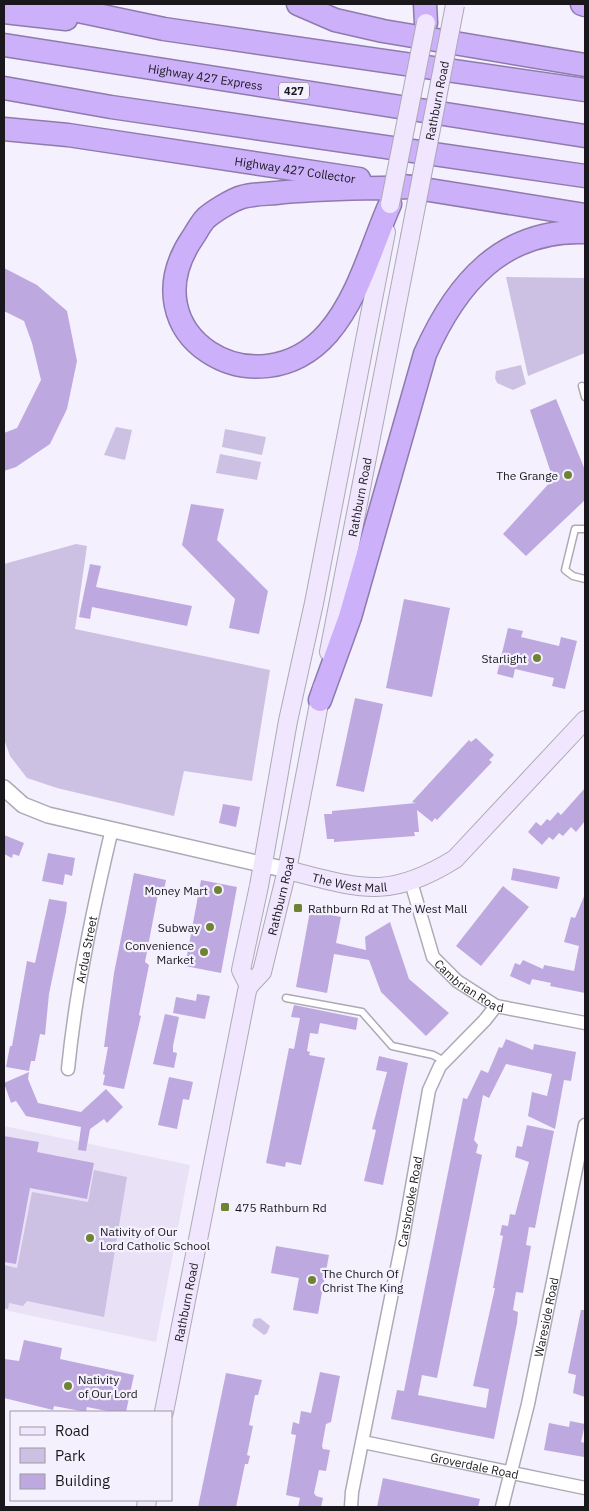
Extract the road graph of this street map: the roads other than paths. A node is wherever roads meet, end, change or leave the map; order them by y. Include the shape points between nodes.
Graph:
1 (45, 4) edge
2 (298, 4) edge
3 (455, 4) edge
4 (582, 4) edge
5 (585, 5) edge
6 (427, 10) edge
7 (4, 12) edge
8 (164, 29) junction
9 (4, 46) edge
10 (585, 65) edge
11 (4, 88) edge
12 (580, 91) edge
13 (4, 124) edge
14 (4, 129) edge
15 (68, 135) junction
16 (585, 136) edge
17 (585, 176) edge
18 (412, 187) junction
19 (390, 204) joint
20 (585, 214) edge
21 (585, 232) edge
22 (382, 233) junction
23 (582, 386) dead end
24 (585, 397) edge
25 (585, 529) edge
26 (585, 579) edge
27 (320, 700) junction
28 (585, 720) edge
29 (4, 788) edge
30 (112, 829) junction
31 (263, 864) junction
32 (287, 870) junction
33 (411, 882) junction
34 (249, 986) junction
35 (286, 998) dead end
36 (496, 1006) junction
37 (585, 1023) edge
38 (444, 1061) junction
39 (68, 1069) dead end
40 (585, 1125) edge
41 (584, 1138) edge
42 (164, 1411) edge
43 (363, 1442) junction
44 (509, 1472) junction
45 (585, 1488) edge
46 (352, 1507) edge
47 (502, 1507) edge

1 - 8 highway
2 - 10 highway via 335,20 382,32
3 - 27 main road, Rathburn Road, bridge
4 - 5 highway
6 - 19 main road, Rathburn Road, bridge
7 - 8 highway
8 - 12 highway
9 - 16 highway, Highway 427 Express / 427
11 - 17 highway via 111,107
13 - 15 highway
14 - 15 highway, Highway 427 Collector
15 - 18 highway, Highway 427 Collector
18 - 20 highway, Highway 427 Collector
18 - 22 highway via 294,191 241,197 206,218 186,247 176,273 176,307 189,336 213,357 248,367 285,362 308,351 326,335 345,309
19 - 22 highway
21 - 27 highway via 528,241 499,255 474,274 438,323 425,354 350,617
22 - 31 main road, Rathburn Road
23 - 24 lane
25 - 26 lane via 575,529 565,570
27 - 32 main road, Rathburn Road
28 - 33 main road, The West Mall via 455,859
29 - 30 street, The West Mall via 35,811
30 - 31 street, The West Mall
30 - 39 street, Ardua Street via 89,928
31 - 32 street, The West Mall
31 - 34 main road, Rathburn Road via 241,970
32 - 33 main road, The West Mall via 361,887 393,887
32 - 34 main road, Rathburn Road via 262,972
33 - 36 street, Cambrian Road via 433,957 457,981
34 - 42 main road, Rathburn Road
35 - 38 lane via 362,1012 392,1046 434,1055
36 - 37 street, Cambrian Road
36 - 38 street, Carsbrooke Road
38 - 43 street, Carsbrooke Road via 429,1090
40 - 41 street, Wareside Road
41 - 44 street, Wareside Road via 528,1404
43 - 44 street, Groverdale Road
43 - 46 street, Carsbrooke Road via 352,1492
44 - 45 street, Groverdale Road
44 - 47 street, Wareside Road

